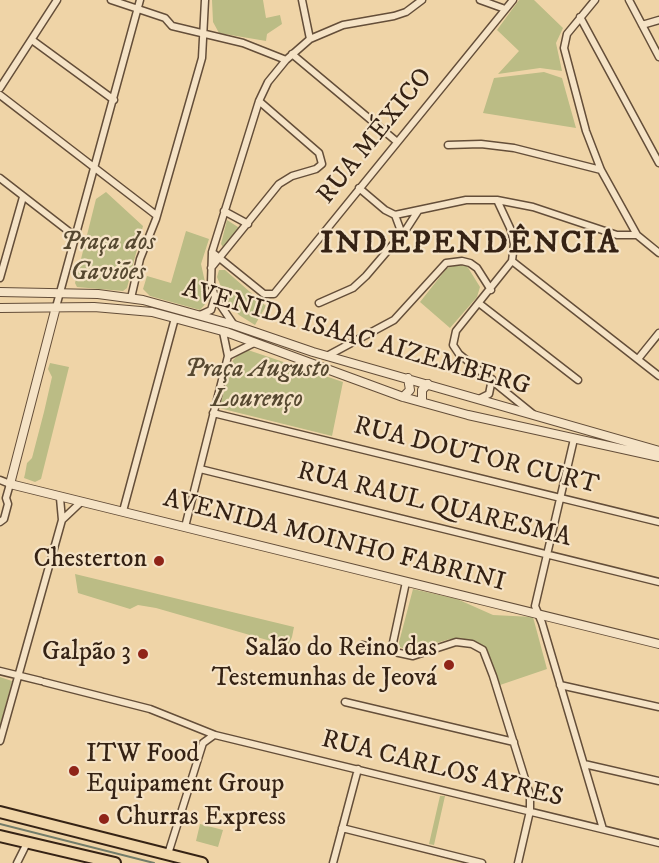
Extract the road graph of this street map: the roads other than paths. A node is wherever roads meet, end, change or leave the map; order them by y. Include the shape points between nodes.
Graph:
1 (57, 0) edge
2 (111, 0) edge
3 (140, 0) edge
4 (205, 0) edge
5 (302, 0) edge
6 (422, 0) edge
7 (480, 0) edge
8 (513, 0) edge
9 (595, 0) edge
10 (629, 0) edge
11 (138, 9) junction
12 (505, 9) junction
13 (580, 17) junction
14 (659, 20) edge
15 (642, 25) junction
16 (205, 34) junction
17 (32, 39) junction
18 (310, 39) junction
19 (292, 54) junction
20 (659, 57) edge
21 (286, 60) junction
22 (0, 88) edge
23 (0, 96) edge
24 (114, 100) junction
25 (259, 101) junction
26 (396, 141) junction
27 (448, 145) dead end
28 (659, 163) edge
29 (95, 169) junction
30 (602, 170) junction
31 (0, 178) edge
32 (359, 188) junction
33 (23, 197) junction
34 (497, 200) junction
35 (224, 211) junction
36 (418, 211) junction
37 (156, 215) junction
38 (395, 215) junction
39 (248, 224) junction
40 (402, 234) junction
41 (637, 235) junction
42 (76, 237) junction
43 (212, 252) junction
44 (659, 253) edge
45 (220, 258) junction
46 (512, 261) junction
47 (211, 267) junction
48 (0, 278) edge
49 (490, 290) junction
50 (0, 292) edge
51 (60, 292) junction
52 (98, 294) junction
53 (215, 297) junction
54 (131, 298) junction
55 (319, 303) dead end
56 (480, 304) junction
57 (56, 307) junction
58 (94, 307) junction
59 (0, 308) edge
60 (200, 315) junction
61 (175, 318) junction
62 (234, 325) junction
63 (224, 332) junction
64 (659, 333) edge
65 (254, 343) junction
66 (228, 356) junction
67 (327, 356) junction
68 (638, 359) junction
69 (659, 376) edge
70 (408, 378) junction
71 (492, 379) junction
72 (578, 380) dead end
73 (428, 384) junction
74 (403, 397) junction
75 (481, 398) junction
76 (422, 402) junction
77 (213, 413) junction
78 (533, 414) junction
79 (574, 439) junction
80 (659, 451) edge
81 (659, 457) edge
82 (200, 469) junction
83 (0, 480) edge
84 (10, 484) junction
85 (560, 497) junction
86 (60, 498) junction
87 (81, 502) junction
88 (123, 512) junction
89 (62, 520) junction
90 (0, 522) edge
91 (659, 522) edge
92 (185, 527) junction
93 (547, 555) junction
94 (406, 582) junction
95 (659, 582) edge
96 (536, 614) junction
97 (659, 644) edge
98 (362, 645) dead end
99 (390, 652) junction
100 (0, 671) edge
101 (18, 676) junction
102 (560, 685) junction
103 (345, 702) dead end
104 (659, 707) edge
105 (215, 735) junction
106 (0, 741) edge
107 (514, 742) junction
108 (584, 764) junction
109 (358, 770) junction
110 (659, 781) edge
111 (530, 811) junction
112 (0, 813) edge
113 (342, 828) junction
114 (603, 829) junction
115 (0, 836) edge
116 (27, 843) junction
117 (659, 843) edge
118 (168, 854) junction
119 (96, 861) edge
120 (17, 863) edge
121 (113, 863) edge
122 (202, 863) edge
123 (333, 863) edge
124 (482, 863) edge
125 (518, 863) edge

1 - 17 street
2 - 11 street
3 - 11 street
4 - 16 street
5 - 18 street
6 - 18 street via 406,12 343,25
7 - 12 street
8 - 12 street, RUA MÉXICO
9 - 13 street
10 - 15 street
11 - 16 street via 165,18 172,26
11 - 24 street
12 - 26 street, RUA MÉXICO
13 - 28 street
13 - 30 street via 567,34 564,48 586,131
14 - 15 street
15 - 20 street
16 - 21 street via 243,43
16 - 37 street via 202,58
17 - 22 street
17 - 24 street
18 - 19 street
19 - 21 street
19 - 26 street
21 - 25 street
23 - 29 street
24 - 29 street
25 - 35 street
25 - 39 street via 319,153 322,160 316,169 284,180
26 - 32 street, RUA MÉXICO
27 - 30 street via 514,148
29 - 37 street
29 - 42 street
30 - 41 street
31 - 33 street
32 - 38 street
32 - 45 street, RUA MÉXICO via 274,294 269,296
33 - 42 street
33 - 48 street
34 - 36 street via 466,200
34 - 41 street via 533,207 617,235
34 - 46 street via 511,230
35 - 39 street
35 - 43 street
36 - 38 street
36 - 40 street
37 - 54 street
38 - 40 street
39 - 45 street
40 - 55 street via 360,282
41 - 44 street
42 - 51 street
43 - 45 street
43 - 47 street
45 - 47 street
46 - 49 street
46 - 68 street
47 - 53 street via 210,283
49 - 56 street
49 - 67 street via 470,263 446,263 394,320
50 - 51 street, AVENIDA ISAAC AIZEMBERG
51 - 52 street, AVENIDA ISAAC AIZEMBERG
51 - 57 street
52 - 54 street, AVENIDA ISAAC AIZEMBERG
52 - 58 street via 92,300
53 - 60 street via 212,310
53 - 62 street
54 - 60 street, AVENIDA ISAAC AIZEMBERG
56 - 71 street via 456,331 453,345
56 - 72 street
57 - 58 street, AVENIDA ISAAC AIZEMBERG
57 - 59 street, AVENIDA ISAAC AIZEMBERG
57 - 84 street
58 - 61 street, AVENIDA ISAAC AIZEMBERG via 132,309
60 - 62 street, AVENIDA ISAAC AIZEMBERG
61 - 63 street, AVENIDA ISAAC AIZEMBERG
61 - 88 street
62 - 67 street, AVENIDA ISAAC AIZEMBERG
63 - 65 street, AVENIDA ISAAC AIZEMBERG
63 - 66 street
64 - 68 street
65 - 66 street
65 - 74 street, AVENIDA ISAAC AIZEMBERG
66 - 77 street
67 - 70 street, AVENIDA ISAAC AIZEMBERG
68 - 69 street
70 - 73 street, AVENIDA ISAAC AIZEMBERG
70 - 74 street via 411,386
71 - 75 street via 491,390
71 - 78 street
73 - 75 street, AVENIDA ISAAC AIZEMBERG
73 - 76 street via 422,390
74 - 76 street, AVENIDA ISAAC AIZEMBERG
75 - 78 street, AVENIDA ISAAC AIZEMBERG
76 - 79 street, AVENIDA ISAAC AIZEMBERG
77 - 82 street
77 - 85 street, RUA DOUTOR CURT
78 - 80 street, AVENIDA ISAAC AIZEMBERG
79 - 81 street, AVENIDA ISAAC AIZEMBERG
79 - 85 street
82 - 92 street
82 - 93 street, RUA RAUL QUARESMA
83 - 84 street, AVENIDA MOINHO FABRINI
84 - 86 street, AVENIDA MOINHO FABRINI
84 - 90 street via 8,504
85 - 91 street, RUA DOUTOR CURT
85 - 93 street
86 - 87 street, AVENIDA MOINHO FABRINI
86 - 89 street
87 - 88 street, AVENIDA MOINHO FABRINI
87 - 89 street
88 - 92 street, AVENIDA MOINHO FABRINI
89 - 101 street
92 - 94 street, AVENIDA MOINHO FABRINI
93 - 95 street, RUA RAUL QUARESMA
93 - 96 street
94 - 96 street, AVENIDA MOINHO FABRINI
94 - 99 street
96 - 97 street, AVENIDA MOINHO FABRINI
96 - 102 street
98 - 99 street
99 - 107 street via 423,654 456,642 477,646 487,657
100 - 101 street, RUA CARLOS AYRES
101 - 105 street, RUA CARLOS AYRES via 150,709
101 - 106 street
102 - 104 street
102 - 108 street
103 - 107 street
105 - 109 street, RUA CARLOS AYRES
105 - 118 street via 203,743
107 - 111 street via 530,795
108 - 110 street
108 - 114 street
109 - 111 street, RUA CARLOS AYRES
109 - 113 street
111 - 114 street, RUA CARLOS AYRES
111 - 125 street
112 - 118 main road
113 - 123 street
113 - 124 street
114 - 117 street, RUA CARLOS AYRES
115 - 116 main road
116 - 119 main road
116 - 120 street
118 - 122 main road
119 - 121 main road

